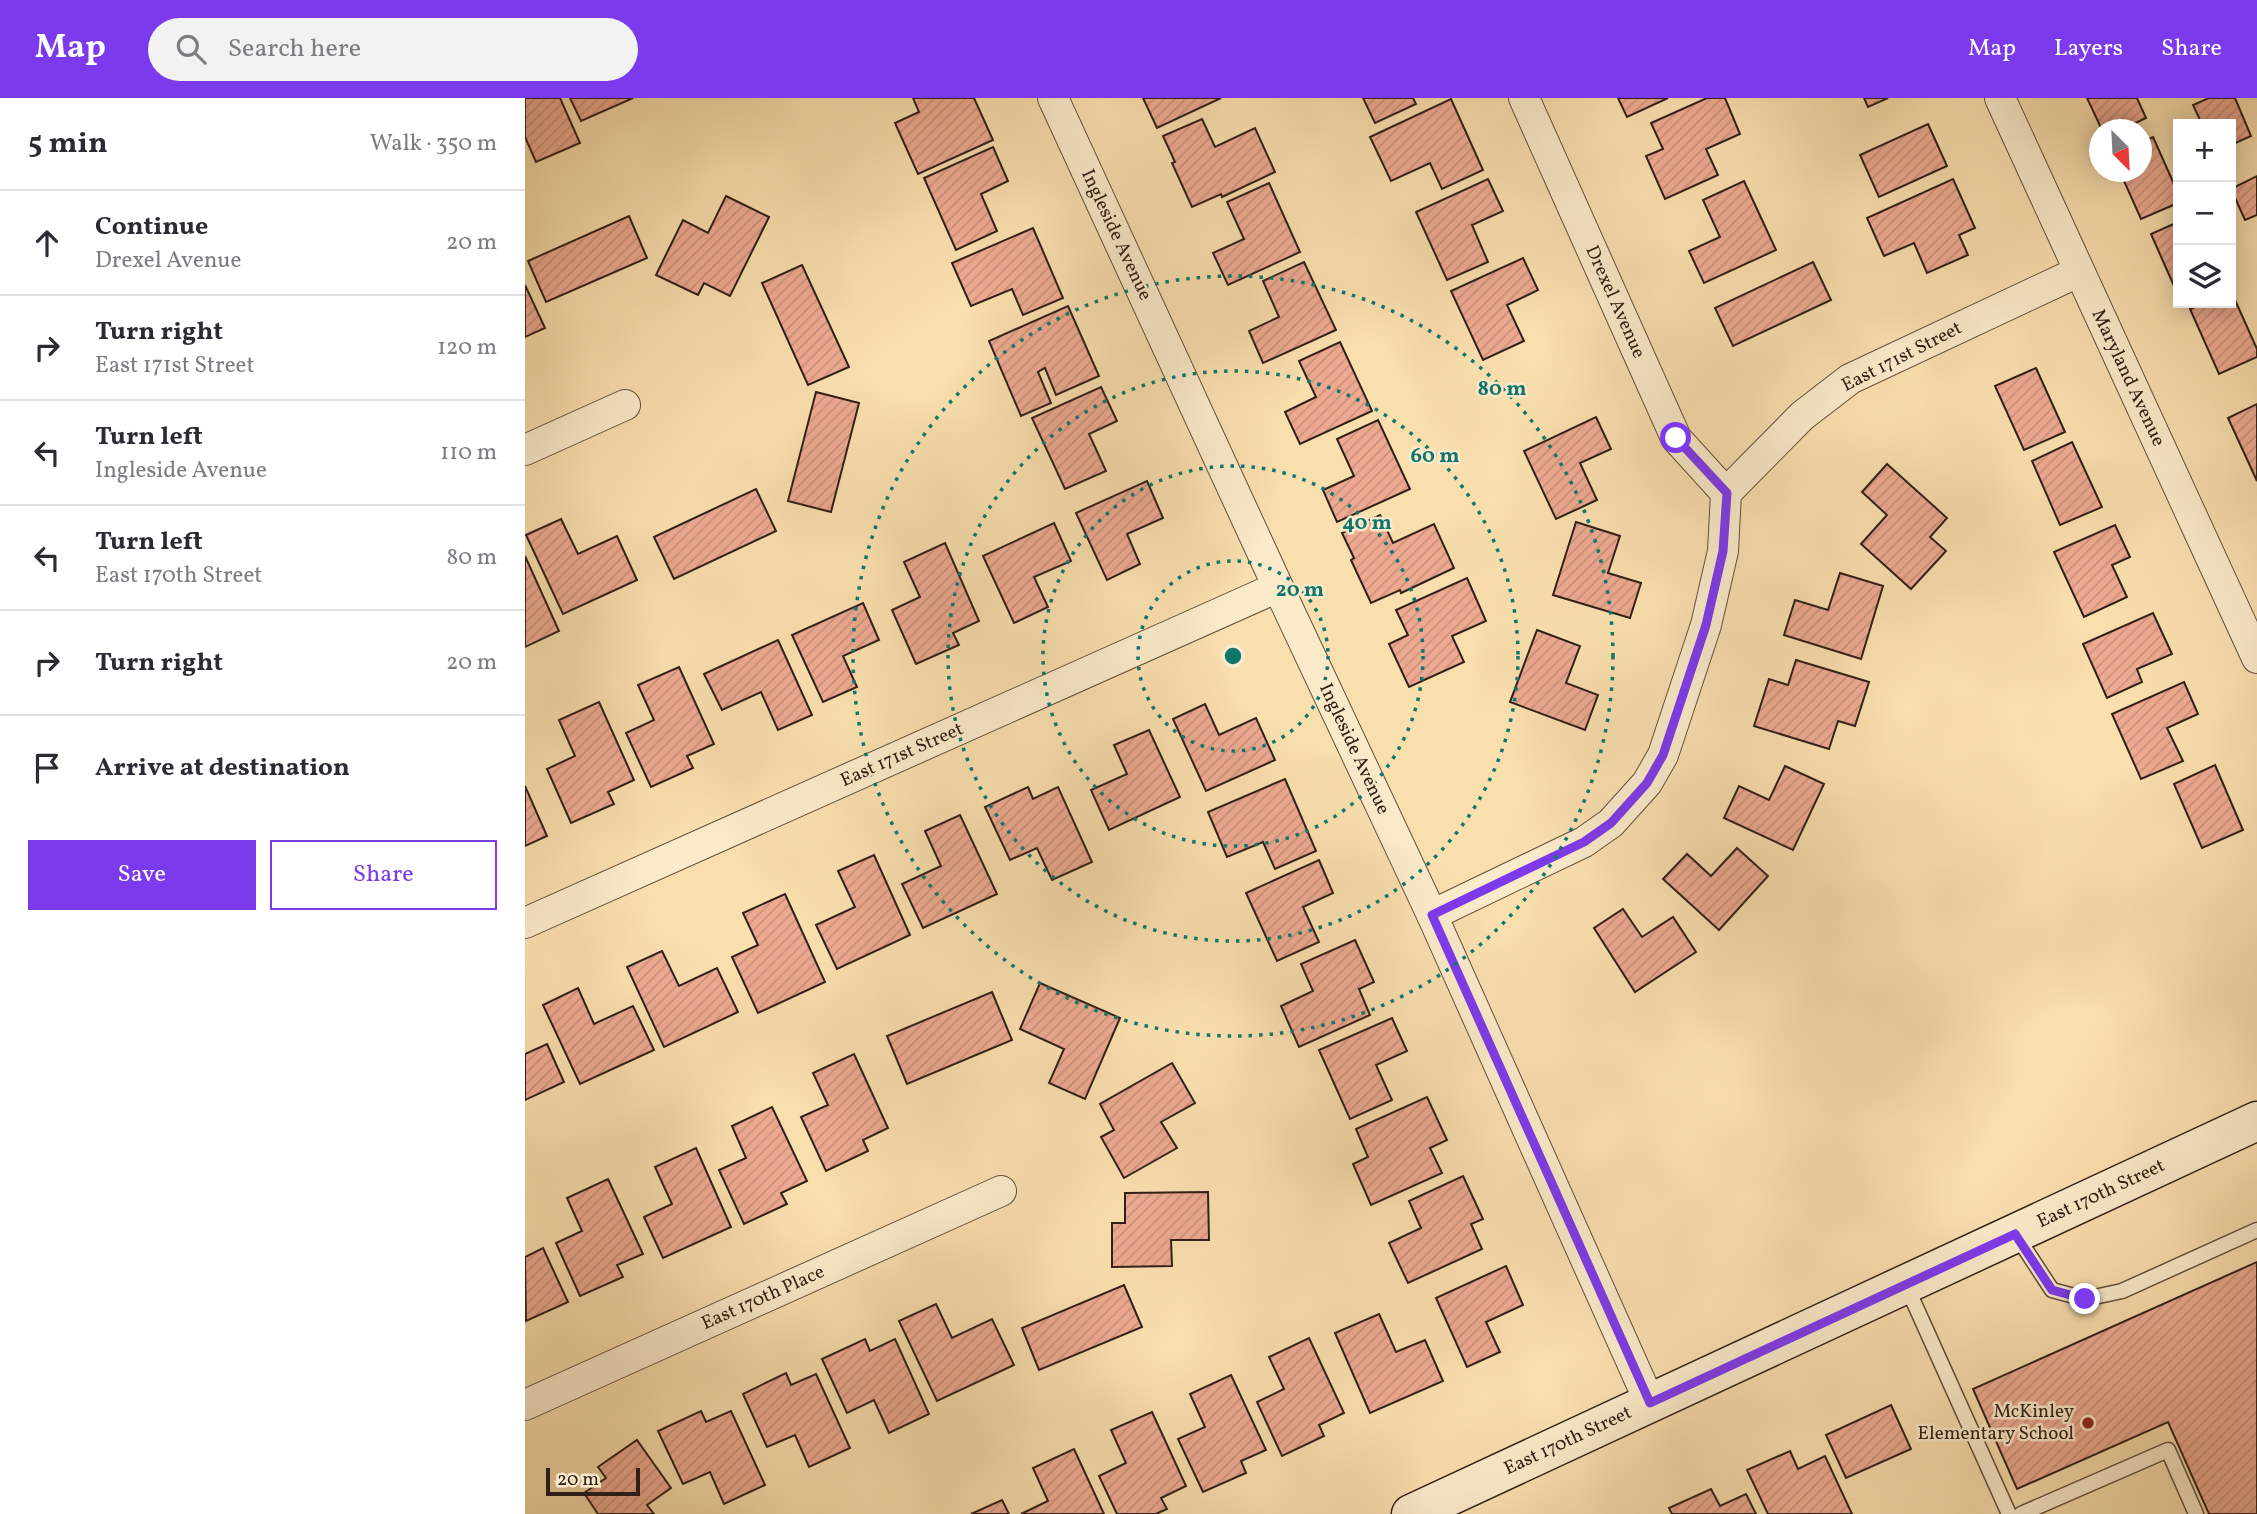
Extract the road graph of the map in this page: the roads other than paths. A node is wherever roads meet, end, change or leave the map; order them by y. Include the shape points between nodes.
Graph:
1 (1053, 98) edge
2 (1524, 98) edge
3 (2000, 98) edge
4 (2078, 272) junction
5 (625, 405) dead end
6 (525, 450) edge
7 (1727, 493) junction
8 (1278, 587) junction
9 (2246, 606) edge
10 (2257, 658) edge
11 (1432, 915) junction
12 (525, 923) edge
13 (2257, 1121) edge
14 (1001, 1191) dead end
15 (2257, 1230) edge
16 (2015, 1234) junction
17 (1905, 1284) junction
18 (1650, 1403) junction
19 (525, 1405) edge
20 (1411, 1514) edge
21 (2009, 1514) edge
22 (2021, 1514) edge
23 (2196, 1514) edge

1 - 8 street, Ingleside Avenue
2 - 7 street, Drexel Avenue via 1676,438
3 - 4 street, Maryland Avenue
4 - 7 street, East 171st Street via 1850,379 1803,416
4 - 9 street, Maryland Avenue
5 - 6 street
7 - 11 street via 1723,551 1706,625 1663,755 1647,783 1611,823 1584,842
8 - 11 street, Ingleside Avenue
8 - 12 street, East 171st Street
9 - 10 street, Maryland Avenue
11 - 18 street, Ingleside Avenue
13 - 16 street, East 170th Street
14 - 19 street, East 170th Place
15 - 16 lane via 2122,1291 2085,1299 2052,1290
16 - 17 street, East 170th Street
17 - 18 street, East 170th Street
17 - 21 lane
18 - 20 street, East 170th Street
22 - 23 lane via 2168,1450

